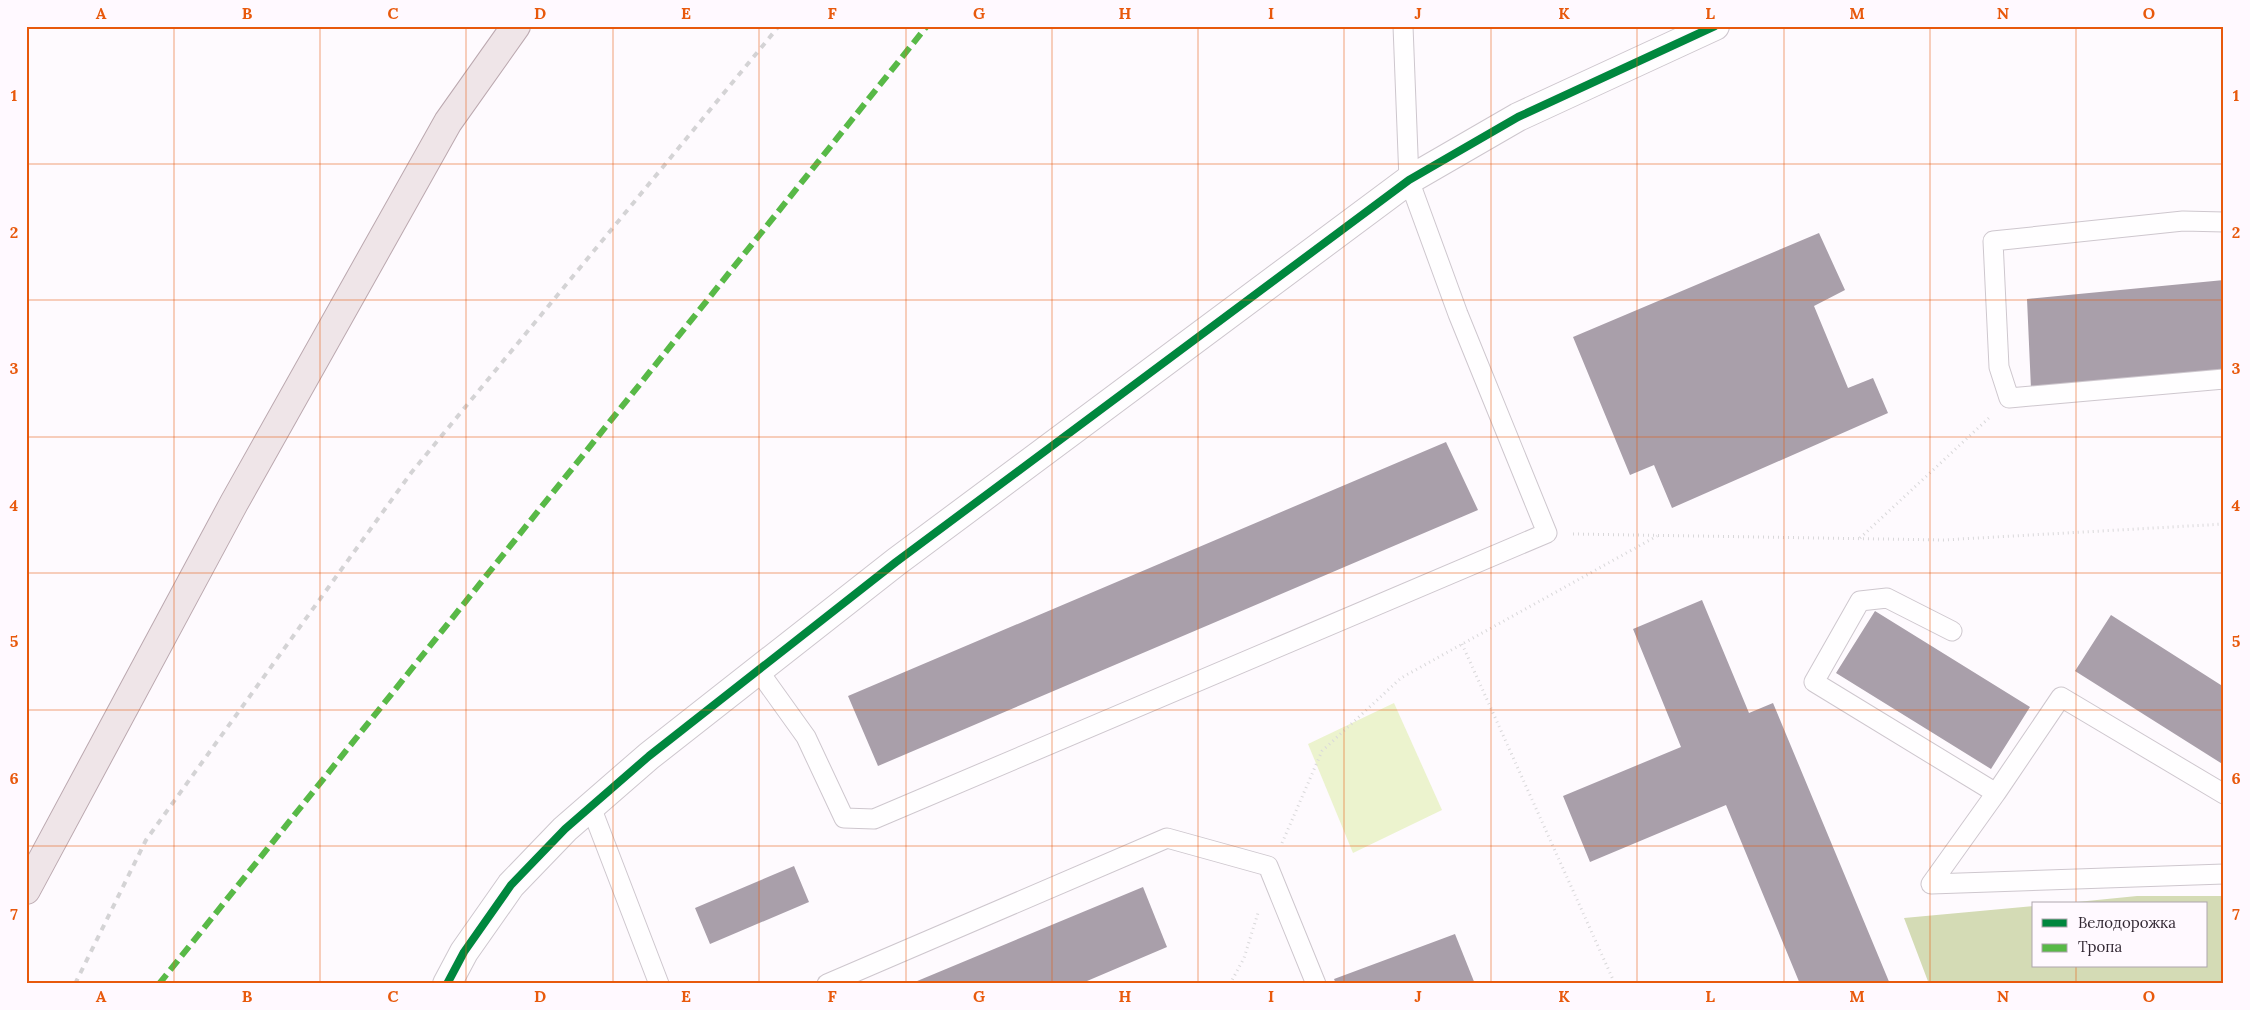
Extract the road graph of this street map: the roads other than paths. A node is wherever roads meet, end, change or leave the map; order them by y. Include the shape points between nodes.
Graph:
1 (516, 26) edge
2 (1403, 26) edge
3 (1715, 26) edge
4 (1409, 180) junction
5 (2224, 222) edge
6 (2224, 379) edge
7 (1952, 630) dead end
8 (758, 670) junction
9 (1996, 793) junction
10 (2224, 794) edge
11 (591, 807) junction
12 (2224, 874) edge
13 (26, 890) edge
14 (447, 984) edge
15 (659, 984) edge
16 (827, 984) edge
17 (1316, 984) edge

1 - 13 main road via 448,122 234,503
2 - 4 lane
3 - 4 street via 1518,117
4 - 8 street via 896,562
4 - 8 lane via 1458,314 1547,533 874,819 844,818 806,737
5 - 6 lane via 2183,221 1993,241 1999,367 2009,398
7 - 9 lane via 1887,598 1860,601 1814,682
8 - 11 street via 649,756
9 - 10 lane via 2061,697
9 - 12 lane via 1931,884
11 - 14 street via 511,885 464,952
11 - 15 lane
16 - 17 lane via 1167,838 1268,866

